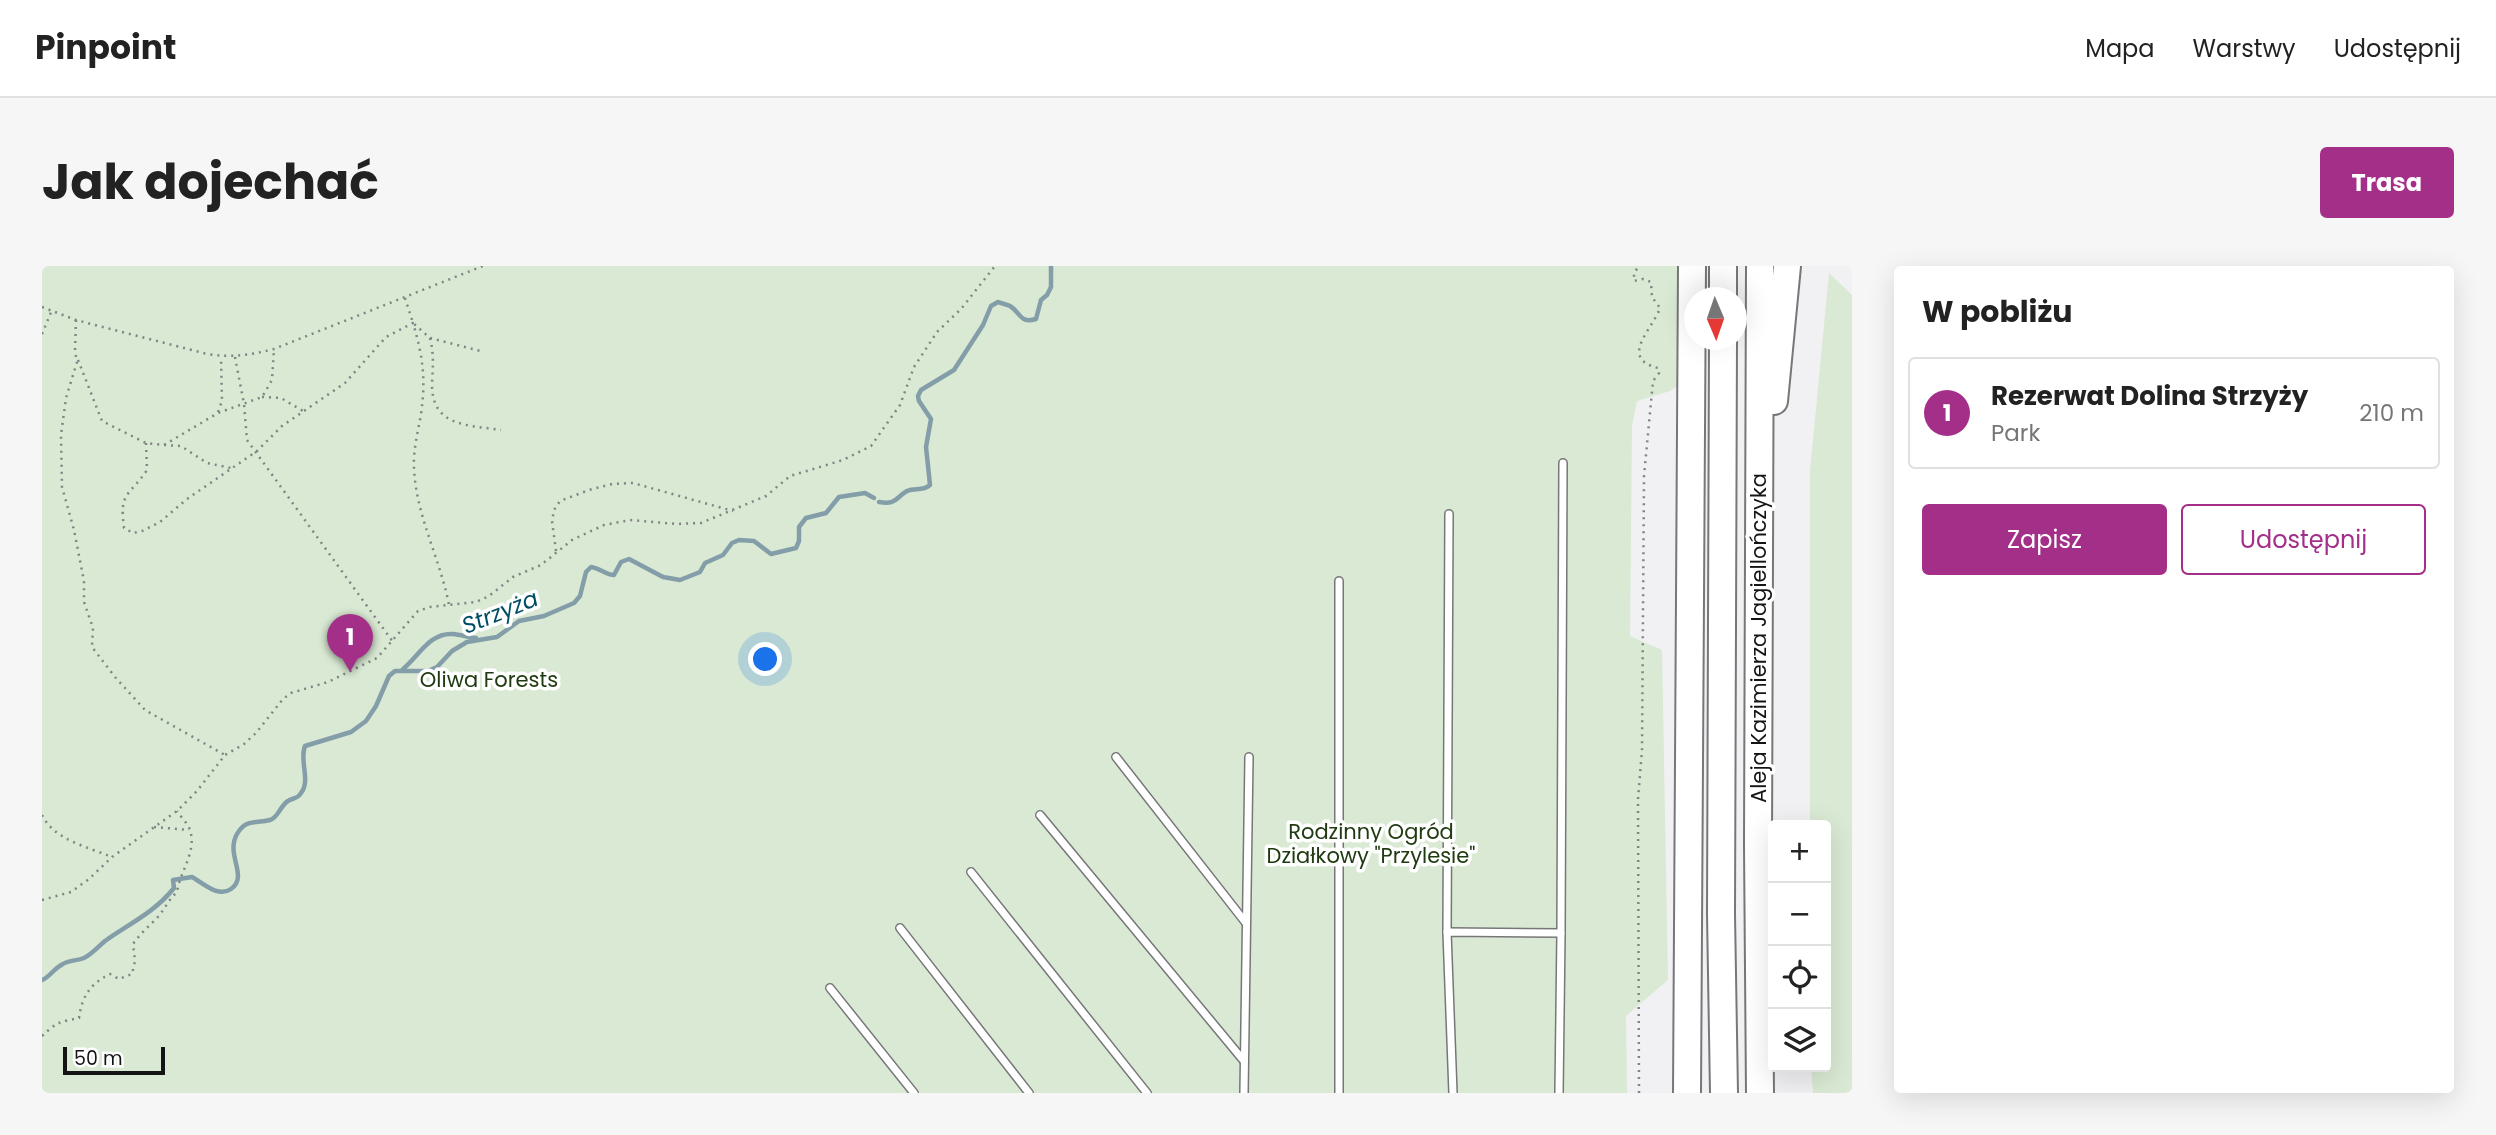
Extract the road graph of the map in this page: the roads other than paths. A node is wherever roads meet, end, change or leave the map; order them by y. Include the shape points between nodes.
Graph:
1 (1692, 266) edge
2 (1723, 266) edge
3 (1759, 266) edge
4 (1787, 266) edge
5 (1723, 287) edge
6 (1723, 350) edge
7 (1563, 463) dead end
8 (1449, 514) dead end
9 (1759, 559) junction
10 (1339, 581) dead end
11 (1116, 757) dead end
12 (1249, 757) dead end
13 (1040, 815) dead end
14 (971, 872) dead end
15 (1247, 923) junction
16 (900, 928) dead end
17 (1447, 932) junction
18 (1561, 933) junction
19 (830, 988) dead end
20 (1245, 1062) junction
21 (914, 1093) edge
22 (1029, 1093) edge
23 (1147, 1093) edge
24 (1244, 1093) edge
25 (1339, 1093) edge
26 (1453, 1093) edge
27 (1559, 1093) edge
28 (1687, 1093) edge
29 (1724, 1093) edge
30 (1760, 1093) edge

1 - 28 highway
2 - 5 highway
3 - 9 highway, Aleja Kazimierza Jagiellończyka
4 - 9 highway
6 - 29 highway, Aleja Kazimierza Jagiellończyka
7 - 18 lane
8 - 17 lane
9 - 30 highway, Aleja Kazimierza Jagiellończyka
10 - 25 lane
11 - 15 lane
12 - 15 lane
13 - 20 lane
14 - 23 lane
15 - 20 lane
16 - 22 lane
17 - 18 lane
17 - 26 lane
18 - 27 lane
19 - 21 lane
20 - 24 lane

